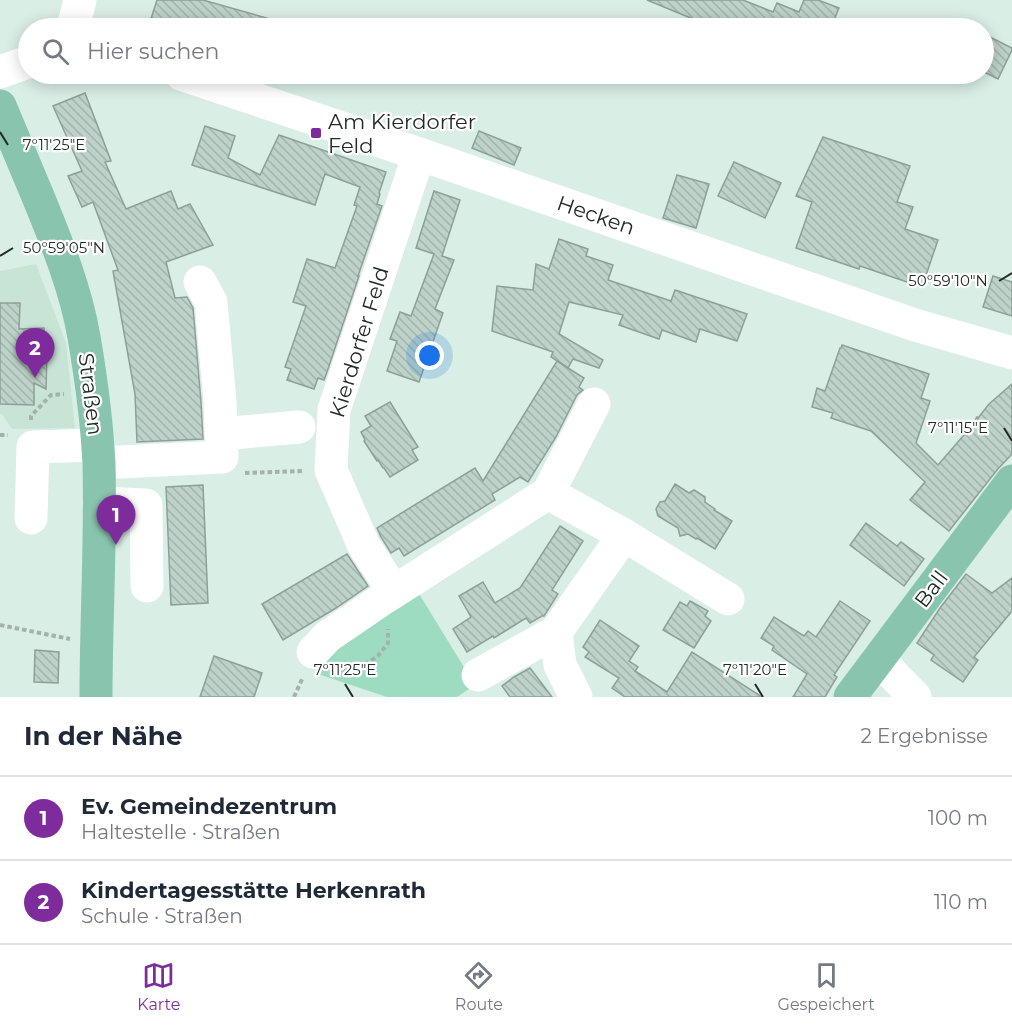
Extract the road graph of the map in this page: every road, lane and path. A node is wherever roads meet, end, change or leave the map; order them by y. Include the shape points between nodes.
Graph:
1 (80, 0) edge
2 (76, 18) edge
3 (18, 66) edge
4 (0, 72) edge
5 (211, 84) edge
6 (0, 106) edge
7 (419, 154) junction
8 (200, 282) dead end
9 (1012, 352) edge
10 (92, 392) junction
11 (594, 404) dead end
12 (31, 425) dead end
13 (299, 427) dead end
14 (221, 434) junction
15 (0, 435) edge
16 (11, 435) dead end
17 (98, 454) junction
18 (1012, 481) edge
19 (548, 493) junction
20 (99, 503) junction
21 (31, 518) dead end
22 (624, 535) junction
23 (147, 586) dead end
24 (394, 591) junction
25 (728, 599) dead end
26 (0, 625) edge
27 (556, 632) junction
28 (96, 645) junction
29 (313, 652) dead end
30 (878, 658) junction
31 (478, 675) dead end
32 (96, 697) edge
33 (576, 697) edge
34 (850, 697) edge
35 (915, 697) edge

1 - 2 street
3 - 4 street
5 - 7 street, Hecken
6 - 10 main road, Straßen via 75,296
7 - 9 street, Hecken via 915,326
7 - 24 street, Kierdorfer Feld via 334,410 331,470 364,546
8 - 14 street via 211,302
10 - 12 path via 51,395 31,416
10 - 17 main road, Straßen
11 - 19 street
13 - 14 street
14 - 17 street via 222,457
15 - 16 path
17 - 20 main road, Straßen
17 - 21 street via 33,447
18 - 30 main road, Ball
19 - 22 street
19 - 24 street
20 - 23 street via 146,505
20 - 28 main road, Straßen
22 - 25 street
22 - 27 street
24 - 29 street via 327,637
26 - 28 path
27 - 31 street
27 - 33 street via 561,665
28 - 32 main road, Straßen
30 - 34 main road, Ball
30 - 35 street

